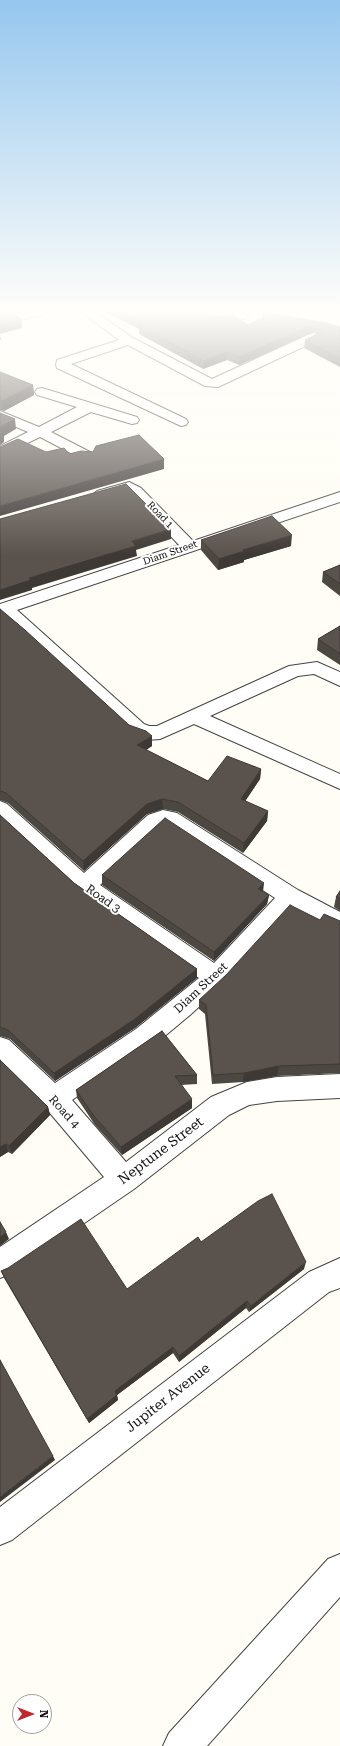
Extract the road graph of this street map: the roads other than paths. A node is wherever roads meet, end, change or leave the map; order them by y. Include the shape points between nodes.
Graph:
1 (44, 392) edge
2 (120, 392) edge
3 (89, 407) junction
4 (0, 415) edge
5 (132, 420) dead end
6 (181, 422) dead end
7 (40, 432) junction
8 (0, 452) edge
9 (89, 457) edge
10 (340, 497) edge
11 (88, 498) edge
12 (189, 546) junction
13 (2, 609) edge
14 (340, 680) edge
15 (194, 716) junction
16 (340, 782) edge
17 (0, 809) edge
18 (84, 886) junction
19 (290, 896) junction
20 (340, 923) edge
21 (216, 977) junction
22 (0, 1048) edge
23 (340, 1086) edge
24 (53, 1098) junction
25 (124, 1180) junction
26 (0, 1264) edge
27 (340, 1273) edge
28 (0, 1528) edge
29 (340, 1571) edge
30 (182, 1746) edge

1 - 3 street
2 - 6 street
3 - 5 street
3 - 7 street
4 - 7 street
7 - 8 street
7 - 9 street
10 - 12 street, Diam Street
11 - 12 street, Road 1 via 129,487 136,491
12 - 13 street, Diam Street
13 - 15 street via 138,729 147,733 160,732
14 - 15 street via 316,668 296,670
15 - 16 street
17 - 18 street, Road 3
18 - 19 street via 155,821 163,818 170,819
18 - 21 street, Road 3
19 - 20 street
19 - 21 street, Diam Street
21 - 24 street, Diam Street via 144,1037
22 - 24 street, Road 4
23 - 25 street, Neptune Street via 277,1089 247,1094 220,1106
24 - 25 street, Road 4
25 - 26 street, Neptune Street
27 - 28 street, Jupiter Avenue via 319,1282
29 - 30 street

